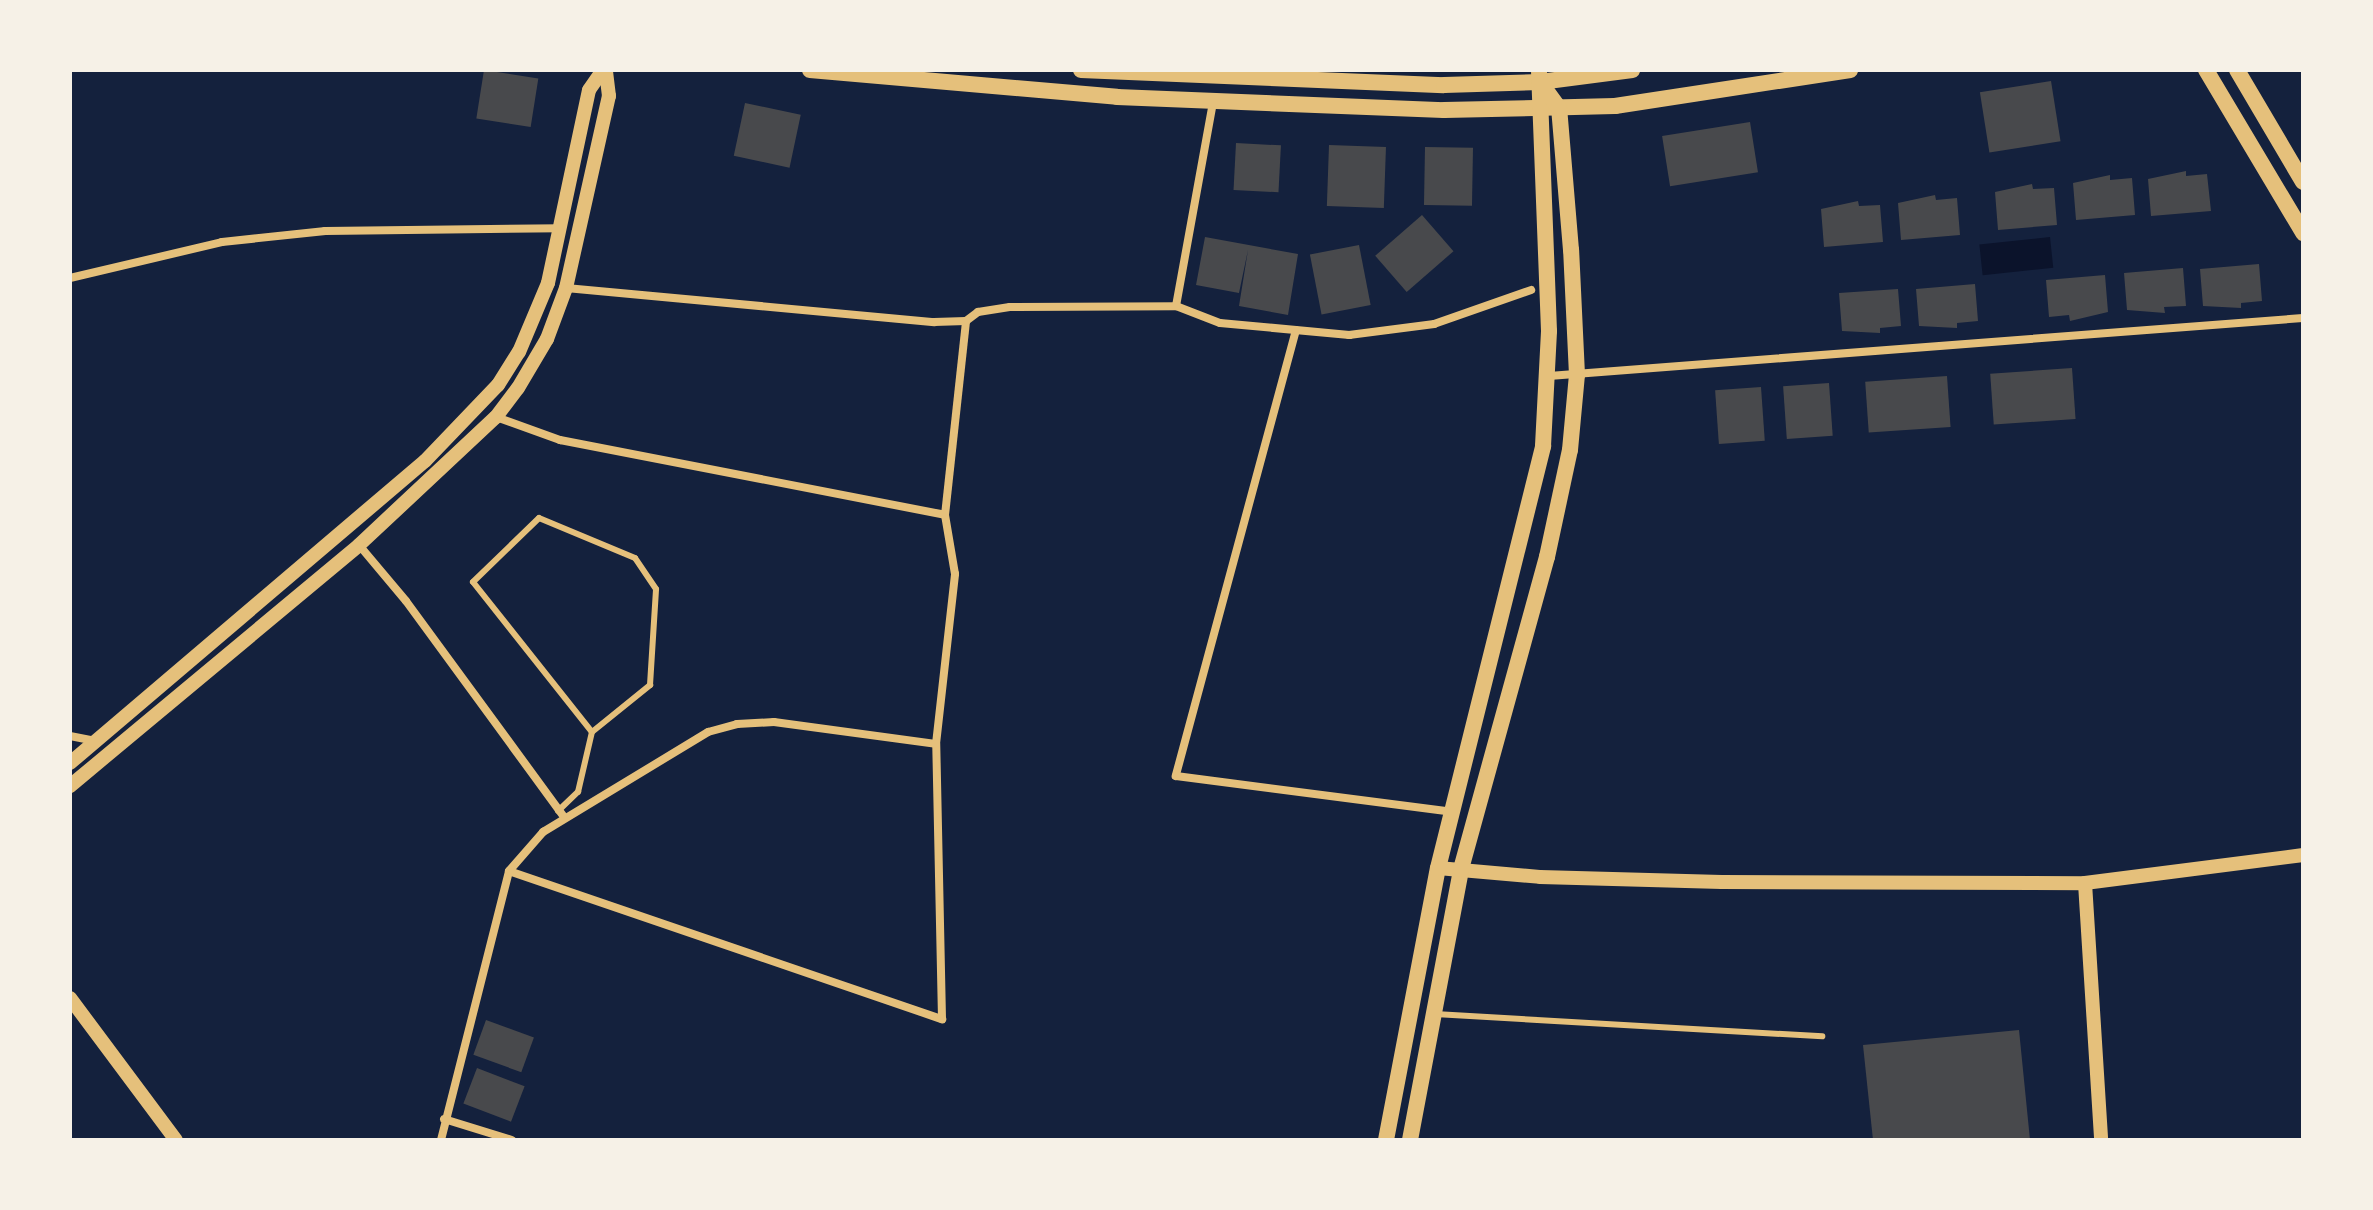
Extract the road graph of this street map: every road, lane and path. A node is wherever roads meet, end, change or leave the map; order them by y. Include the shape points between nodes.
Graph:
1 (605, 70) edge
2 (810, 70) edge
3 (1081, 70) edge
4 (1632, 70) edge
5 (1850, 70) edge
6 (2206, 70) edge
7 (2237, 70) edge
8 (1540, 76) edge
9 (1213, 103) junction
10 (1537, 108) junction
11 (1559, 108) junction
12 (2303, 182) edge
13 (560, 228) junction
14 (2303, 233) edge
15 (70, 278) edge
16 (546, 287) junction
17 (566, 288) junction
18 (1531, 290) dead end
19 (1176, 306) junction
20 (2303, 318) edge
21 (966, 321) junction
22 (1296, 330) junction
23 (1577, 375) junction
24 (1549, 376) junction
25 (496, 417) junction
26 (945, 515) junction
27 (346, 530) junction
28 (359, 545) junction
29 (592, 732) junction
30 (70, 736) edge
31 (97, 741) junction
32 (936, 744) junction
33 (108, 755) junction
34 (70, 763) edge
35 (70, 786) edge
36 (1452, 812) junction
37 (561, 814) junction
38 (2303, 855) edge
39 (1438, 868) junction
40 (1461, 869) junction
41 (509, 871) junction
42 (2085, 883) junction
43 (70, 998) edge
44 (1434, 1014) junction
45 (1822, 1036) dead end
46 (444, 1119) junction
47 (176, 1140) edge
48 (441, 1140) edge
49 (512, 1140) edge
50 (1386, 1140) edge
51 (1410, 1140) edge
52 (2101, 1140) edge

1 - 13 street via 589,90
1 - 17 street via 609,96
2 - 9 main road
3 - 8 main road via 1444,85
4 - 8 main road
5 - 11 main road via 1615,106
6 - 14 main road
7 - 12 main road
8 - 10 main road
8 - 11 main road
9 - 10 main road
9 - 19 street
10 - 11 main road
10 - 24 main road
11 - 23 main road
13 - 15 street via 325,231 236,240
13 - 16 street
16 - 17 street
16 - 27 street via 519,352 498,385 425,461
17 - 21 street
17 - 25 street via 547,339
18 - 22 street via 1434,324 1349,335
19 - 21 street via 1010,307 978,312
19 - 22 street via 1220,323
20 - 23 street
21 - 26 street
22 - 36 street via 1176,776
23 - 24 street
23 - 40 main road via 1570,450 1547,557
24 - 36 main road via 1543,446 1516,569
25 - 26 street via 560,440
25 - 28 street
26 - 32 street via 955,574
27 - 28 street
27 - 31 street
28 - 33 street
28 - 37 street
29 - 29 lane via 650,685 656,589 635,558 539,518 473,582
29 - 37 lane via 578,792
30 - 31 street
31 - 33 street
31 - 34 street
32 - 37 street via 774,722 737,724 708,732
32 - 41 street via 942,1019
33 - 35 street
36 - 39 main road
37 - 41 street
38 - 42 street
39 - 40 street
39 - 50 main road
40 - 42 street via 1540,877 1722,882
40 - 44 main road
41 - 46 street
42 - 52 street
43 - 47 street
44 - 45 lane
44 - 51 main road
46 - 48 street
46 - 49 street

